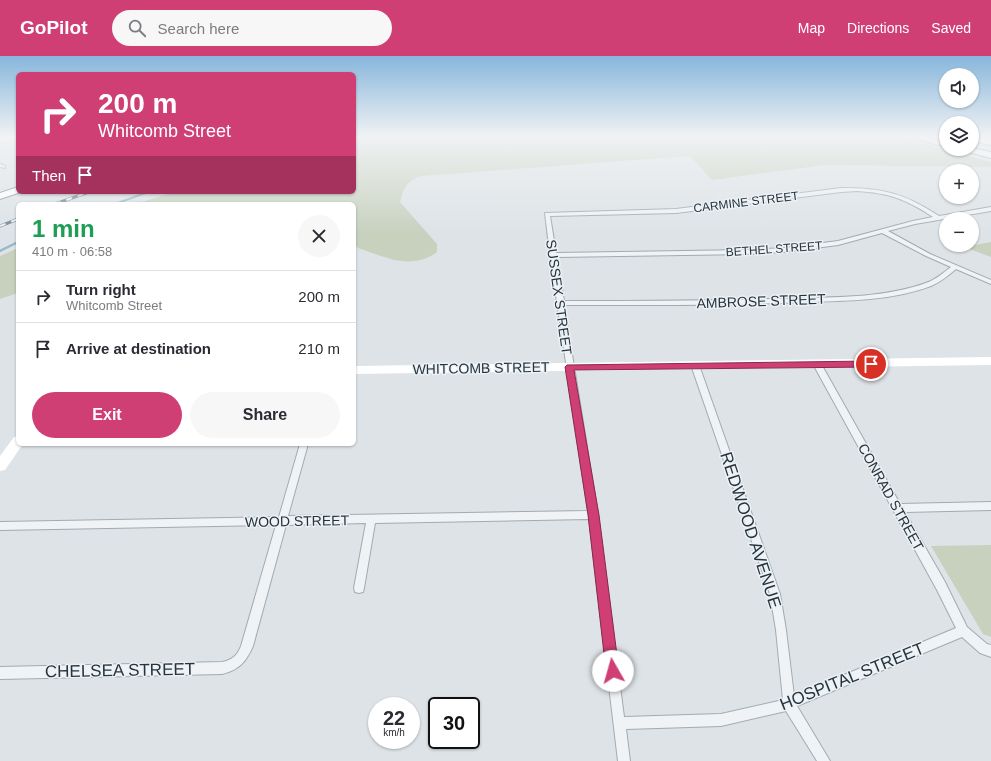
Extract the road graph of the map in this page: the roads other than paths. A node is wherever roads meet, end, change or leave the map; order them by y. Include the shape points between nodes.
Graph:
1 (16, 183) edge
2 (0, 187) edge
3 (16, 191) edge
4 (0, 196) edge
5 (991, 209) edge
6 (547, 214) joint
7 (938, 218) junction
8 (883, 231) junction
9 (553, 255) junction
10 (955, 267) junction
11 (991, 282) edge
12 (561, 303) junction
13 (991, 361) edge
14 (817, 364) junction
15 (695, 365) junction
16 (570, 367) junction
17 (356, 370) edge
18 (16, 444) edge
19 (303, 446) edge
20 (0, 466) edge
21 (991, 506) edge
22 (898, 508) junction
23 (593, 515) junction
24 (371, 519) junction
25 (282, 521) junction
26 (0, 526) edge
27 (359, 588) dead end
28 (963, 631) junction
29 (991, 651) edge
30 (0, 673) edge
31 (789, 704) junction
32 (620, 723) junction
33 (624, 761) edge
34 (824, 761) edge

1 - 2 highway
3 - 4 highway
5 - 7 street, BETHEL STREET
6 - 7 street, CARMINE STREET via 676,211 841,190 875,190 900,195
6 - 9 street, SUSSEX STREET
7 - 8 street, BETHEL STREET
8 - 9 street, BETHEL STREET via 825,245 784,250
8 - 10 street
9 - 12 street, SUSSEX STREET
10 - 11 street
10 - 12 street, AMBROSE STREET via 938,280 926,285 890,293 831,299
12 - 16 street, SUSSEX STREET
13 - 14 street, WHITCOMB STREET
14 - 15 street, WHITCOMB STREET
14 - 22 street, CONRAD STREET
15 - 16 street, WHITCOMB STREET
15 - 31 street, REDWOOD AVENUE via 775,594 782,630
16 - 17 street, WHITCOMB STREET
16 - 23 street, SUSSEX STREET
18 - 20 street
19 - 25 street
21 - 22 street
22 - 28 street, CONRAD STREET
23 - 24 street, WOOD STREET
23 - 32 street, SUSSEX STREET
24 - 25 street, WOOD STREET
24 - 27 street
25 - 26 street, WOOD STREET
25 - 30 street, CHELSEA STREET via 244,656 231,667
28 - 29 street via 984,649
28 - 31 street, HOSPITAL STREET
31 - 32 street, HOSPITAL STREET via 721,720
31 - 34 street, REDWOOD AVENUE
32 - 33 street, SUSSEX STREET

